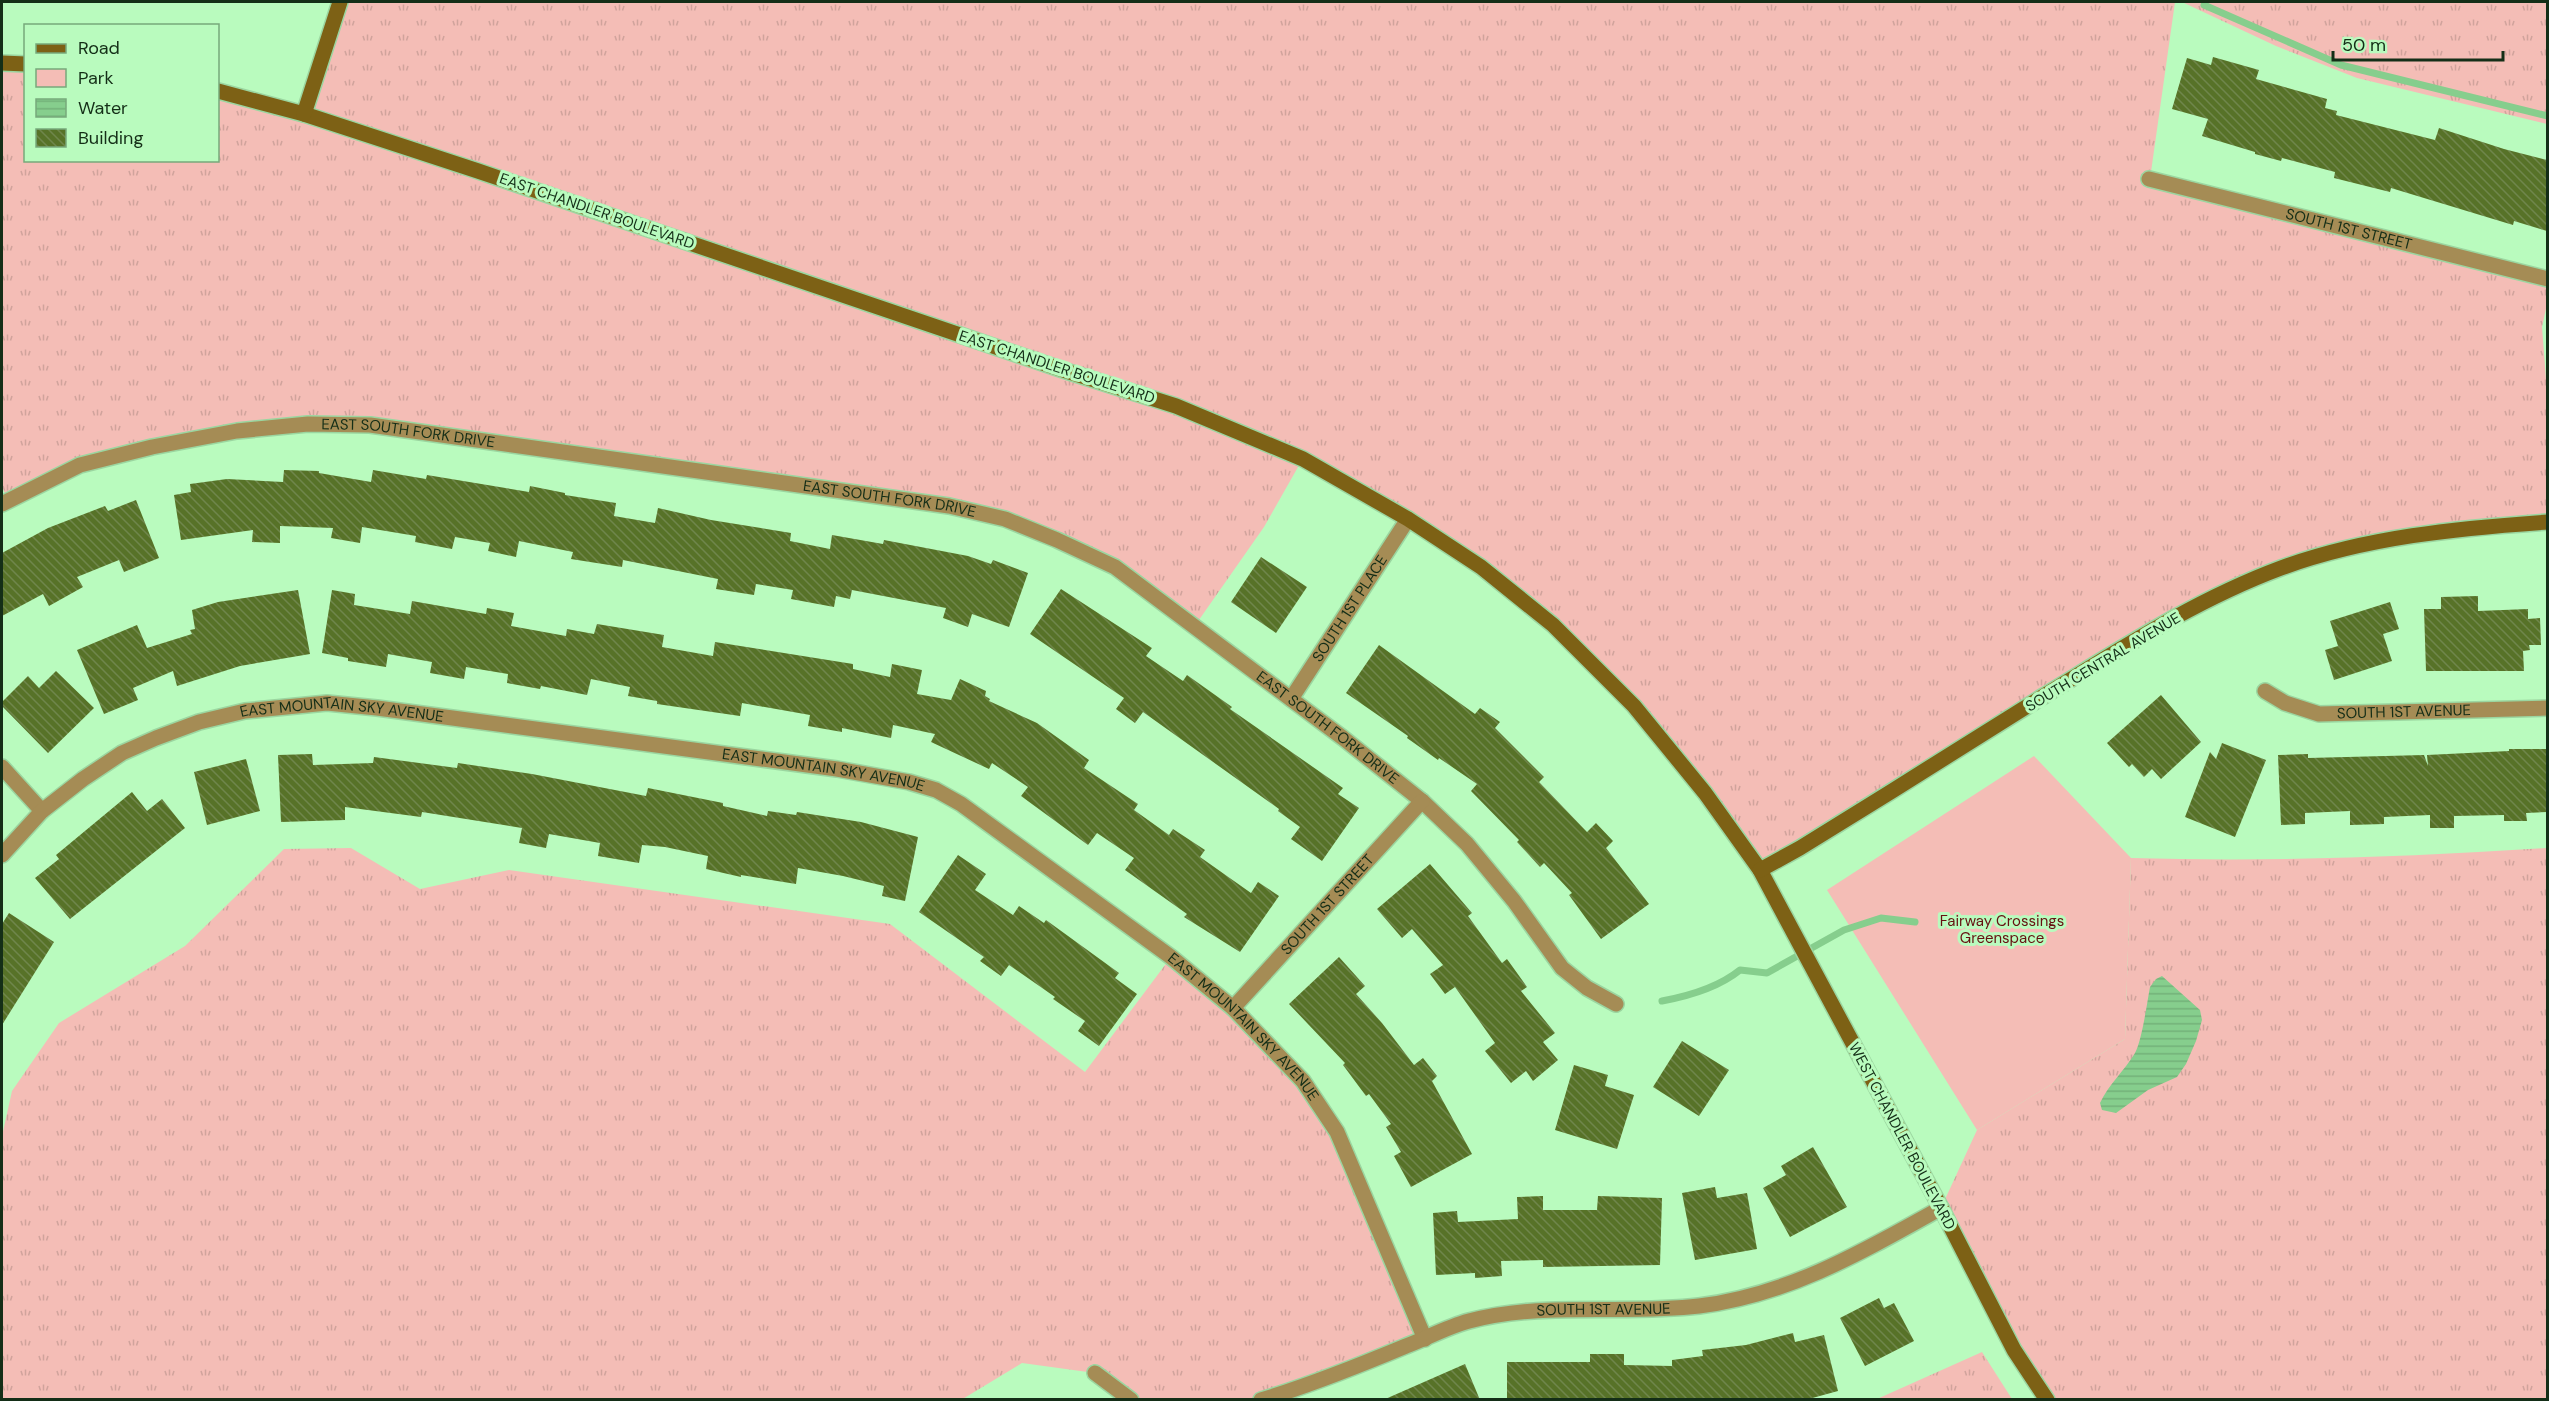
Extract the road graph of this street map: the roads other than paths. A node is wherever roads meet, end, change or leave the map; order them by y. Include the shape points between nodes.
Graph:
1 (340, 2) edge
2 (2, 63) edge
3 (24, 64) edge
4 (219, 91) edge
5 (304, 114) junction
6 (2149, 179) dead end
7 (2547, 279) edge
8 (2, 504) edge
9 (1408, 519) junction
10 (2547, 522) edge
11 (2265, 691) dead end
12 (1291, 699) junction
13 (2547, 708) edge
14 (2, 767) edge
15 (1422, 801) junction
16 (42, 811) junction
17 (2, 855) edge
18 (1760, 870) junction
19 (1616, 1004) dead end
20 (1233, 1008) junction
21 (1941, 1208) junction
22 (1425, 1339) junction
23 (1095, 1372) dead end
24 (1131, 1400) edge
25 (1261, 1400) edge
26 (2047, 1400) edge

1 - 5 main road
2 - 3 main road
4 - 5 main road, EAST CHANDLER BOULEVARD
5 - 9 main road, EAST CHANDLER BOULEVARD via 1176,406 1303,459
6 - 7 street, SOUTH 1ST STREET
8 - 12 street, EAST SOUTH FORK DRIVE via 80,465 237,431 308,424 369,425 949,506 1005,519 1116,567
9 - 12 street, SOUTH 1ST PLACE
9 - 18 main road, EAST CHANDLER BOULEVARD via 1481,567 1553,625 1626,698 1706,793
10 - 18 main road, SOUTH CENTRAL AVENUE via 2487,526 2337,551 2281,568 2222,594 2143,634
11 - 13 street, SOUTH 1ST AVENUE via 2285,703 2319,714
12 - 15 street, EAST SOUTH FORK DRIVE
14 - 16 street
15 - 19 street, EAST SOUTH FORK DRIVE via 1467,844 1562,968
15 - 20 street, SOUTH 1ST STREET
16 - 17 street, EAST MOUNTAIN SKY AVENUE
16 - 20 street, EAST MOUNTAIN SKY AVENUE via 122,753 156,738 245,711 327,703 837,769 909,782 936,790 960,804 1171,957
18 - 21 main road, WEST CHANDLER BOULEVARD
20 - 22 street, EAST MOUNTAIN SKY AVENUE via 1303,1081 1336,1132
21 - 22 street, SOUTH 1ST AVENUE via 1816,1275 1738,1299 1651,1310 1513,1313 1469,1321
21 - 26 main road, WEST CHANDLER BOULEVARD via 2014,1350
22 - 25 street, SOUTH 1ST AVENUE via 1307,1387
23 - 24 street

